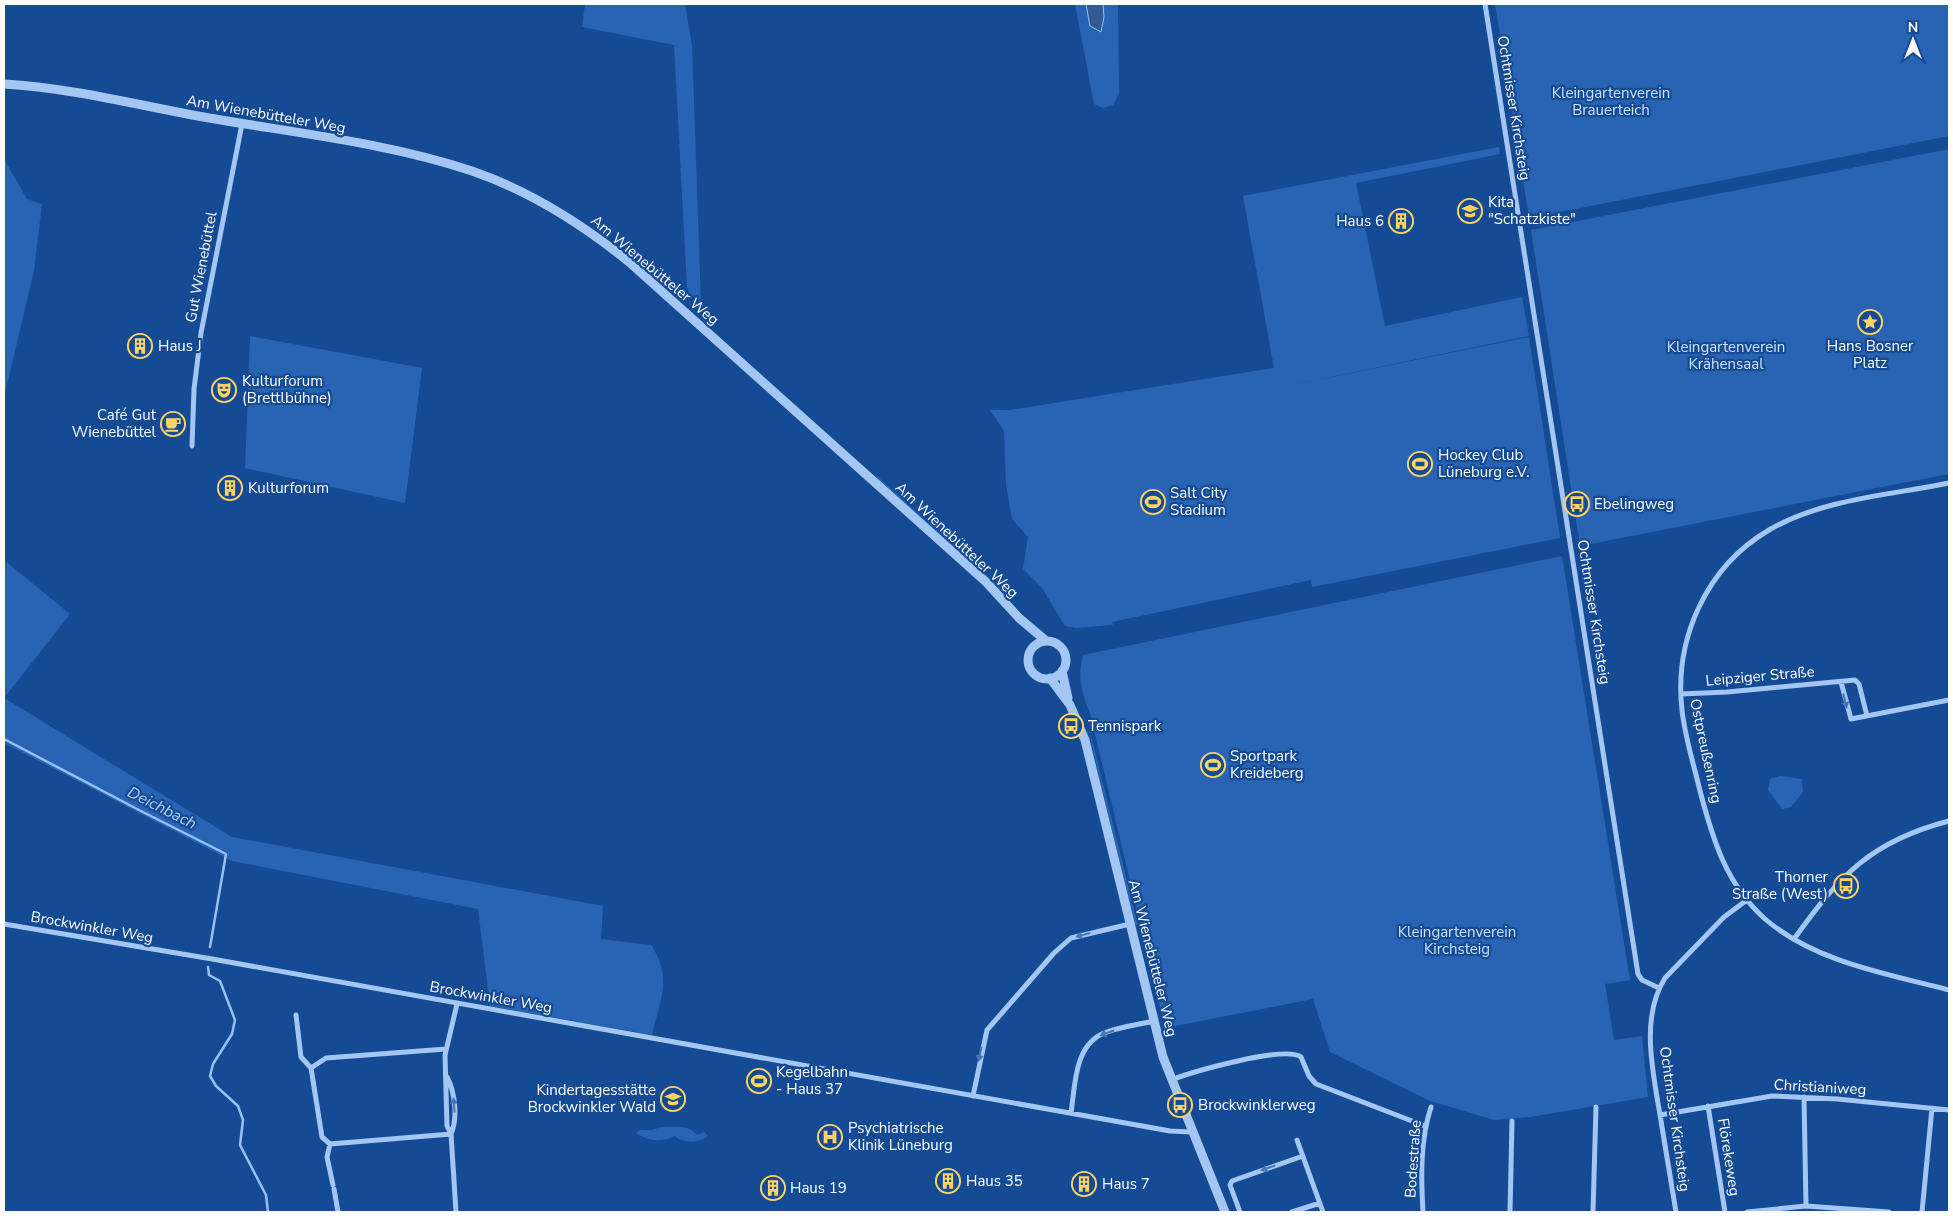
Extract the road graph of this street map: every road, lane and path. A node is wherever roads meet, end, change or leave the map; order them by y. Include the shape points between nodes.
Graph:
1 (1485, 4) edge
2 (4, 84) edge
3 (242, 124) junction
4 (192, 446) dead end
5 (1949, 483) edge
6 (1019, 618) junction
7 (1045, 640) junction
8 (1032, 647) junction
9 (1062, 671) junction
10 (1050, 678) junction
11 (1841, 682) junction
12 (1681, 694) junction
13 (1949, 700) edge
14 (1070, 705) junction
15 (1867, 716) junction
16 (1949, 821) edge
17 (1747, 900) junction
18 (4, 924) edge
19 (1130, 924) junction
20 (1794, 940) junction
21 (1659, 988) junction
22 (1949, 990) edge
23 (457, 1004) junction
24 (296, 1016) dead end
25 (1154, 1021) junction
26 (446, 1049) junction
27 (310, 1068) junction
28 (1170, 1081) junction
29 (973, 1096) junction
30 (1804, 1097) junction
31 (1708, 1106) junction
32 (1431, 1107) dead end
33 (1596, 1107) dead end
34 (1932, 1108) junction
35 (1949, 1110) edge
36 (1071, 1113) junction
37 (1660, 1115) junction
38 (1512, 1120) dead end
39 (1425, 1126) junction
40 (1191, 1132) junction
41 (451, 1134) junction
42 (1297, 1140) dead end
43 (330, 1144) junction
44 (1304, 1156) junction
45 (1320, 1203) junction
46 (1806, 1206) junction
47 (338, 1212) edge
48 (456, 1212) edge
49 (1225, 1212) edge
50 (1240, 1212) edge
51 (1292, 1212) edge
52 (1323, 1212) edge
53 (1423, 1212) edge
54 (1510, 1212) edge
55 (1593, 1212) edge
56 (1676, 1212) edge
57 (1725, 1212) edge
58 (1747, 1212) edge
59 (1889, 1212) edge
60 (1922, 1212) edge

1 - 21 street, Ochtmisser Kirchsteig via 1638,974 1642,980
2 - 3 street, Am Wienebütteler Weg via 70,92
3 - 4 street, Gut Wienebüttel via 200,333
3 - 6 street, Am Wienebütteler Weg via 443,162 509,186 568,217 603,241 690,316 986,582
5 - 12 street, Ostpreußenring via 1822,509 1790,519 1752,543 1719,574 1690,625 1683,653
6 - 7 street, Am Wienebütteler Weg
6 - 8 street, Am Wienebütteler Weg
7 - 8 street
7 - 9 street, Am Wienebütteler Weg via 1057,643 1064,651 1066,660
8 - 10 street, Am Wienebütteler Weg via 1028,659 1031,671 1040,678
9 - 10 street
9 - 14 street, Am Wienebütteler Weg
10 - 14 street, Am Wienebütteler Weg
11 - 12 street, Leipziger Straße
11 - 15 street, Leipziger Straße via 1858,681
11 -> 15 street via 1849,717
12 - 17 street, Ostpreußenring via 1684,724 1713,837 1727,873
13 - 15 street
14 - 19 street, Am Wienebütteler Weg via 1092,761
16 - 20 street via 1894,840 1862,861 1836,884
17 - 20 street, Ostpreußenring via 1765,919
17 - 21 street via 1724,917 1679,962
18 - 23 street, Brockwinkler Weg
19 - 25 street, Am Wienebütteler Weg
19 -> 29 street via 1071,938 1054,953 987,1030
20 - 22 street, Ostpreußenring via 1825,955
21 - 37 street, Ochtmisser Kirchsteig via 1652,1017 1651,1044
23 - 26 street
23 - 29 street, Brockwinkler Weg
24 - 27 street via 301,1057
25 - 28 street, Am Wienebütteler Weg
25 -> 36 street via 1103,1033 1093,1039 1082,1055
26 - 27 street via 326,1058
26 - 41 street via 444,1089
27 - 43 street via 322,1137
28 - 39 street via 1219,1067 1291,1053 1301,1057 1316,1084
28 - 40 street, Am Wienebütteler Weg
29 - 36 street, Brockwinkler Weg
30 - 31 street, Christianiweg via 1772,1096
30 - 34 street, Christianiweg
30 - 46 street
31 - 37 street, Christianiweg
31 - 57 street, Flörekeweg
32 - 39 street, Bodestraße
33 - 55 street
34 - 35 street, Christianiweg
34 - 60 street
36 - 40 street, Brockwinkler Weg via 1181,1133
37 - 56 street, Ochtmisser Kirchsteig
38 - 54 street
39 - 53 street, Bodestraße via 1421,1177
40 - 49 street, Am Wienebütteler Weg
41 - 43 street
41 - 48 street
42 - 44 street
43 - 47 street via 328,1157
44 - 45 street
44 -> 50 street via 1232,1180 1230,1185
45 - 51 street
45 - 52 street
46 - 58 street
46 - 59 street

